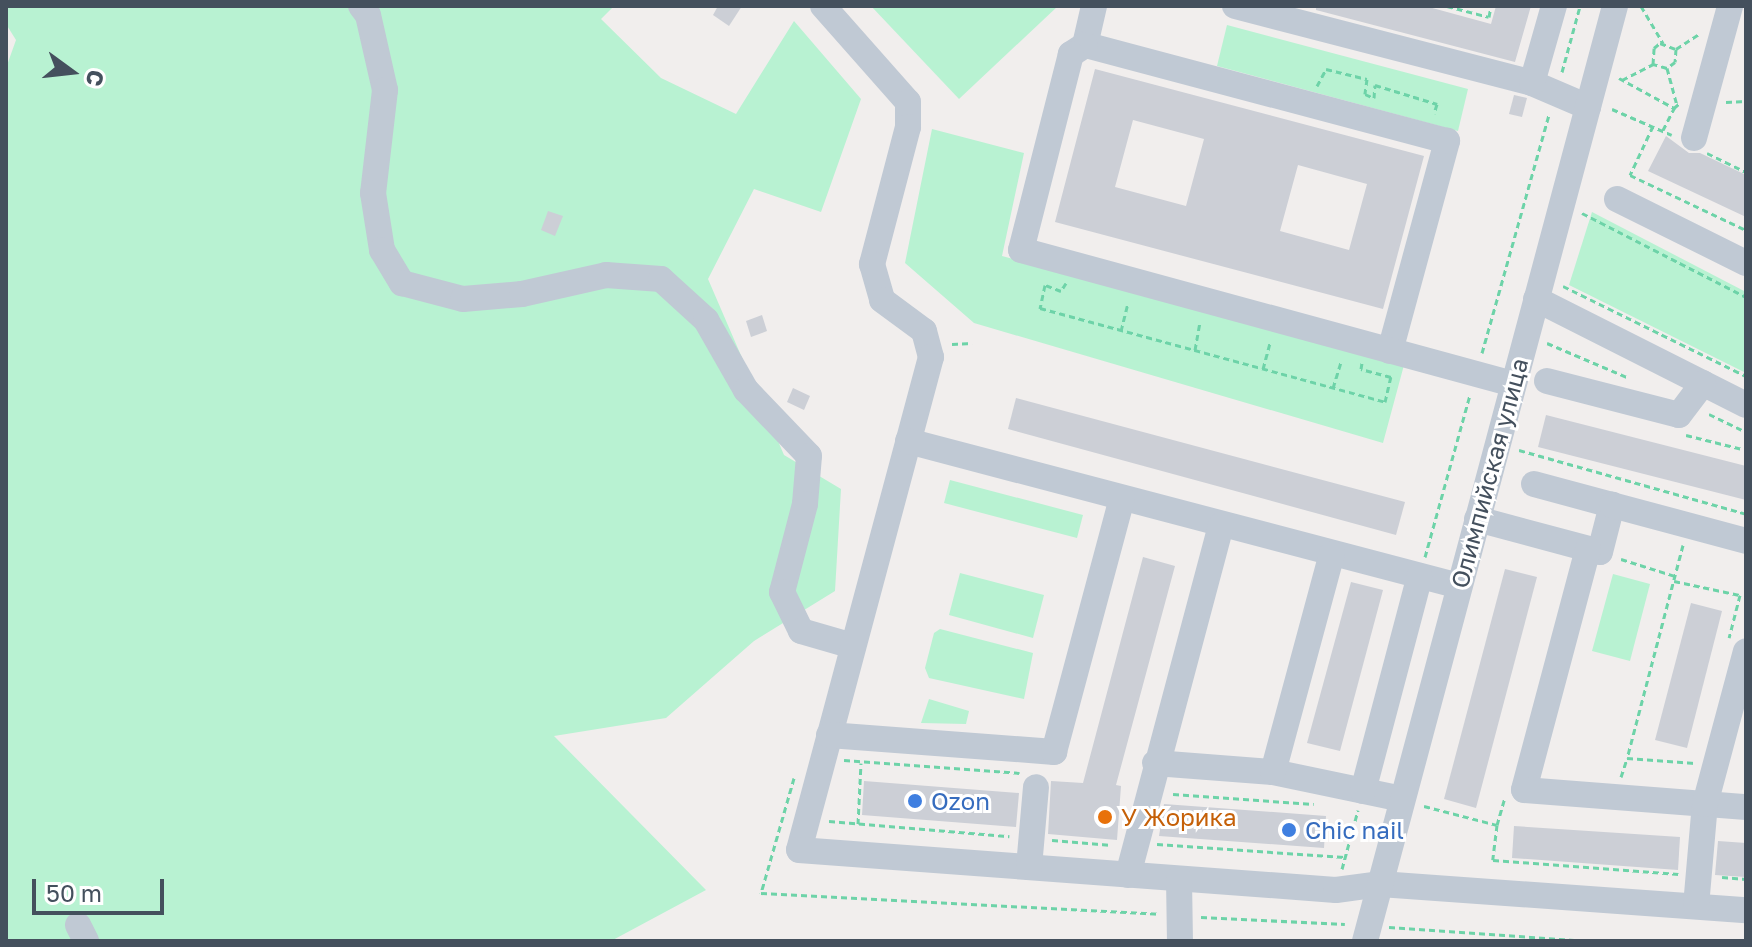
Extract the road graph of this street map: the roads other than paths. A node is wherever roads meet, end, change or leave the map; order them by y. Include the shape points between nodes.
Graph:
1 (361, 6) edge
2 (823, 6) edge
3 (1094, 6) edge
4 (1235, 6) edge
5 (1554, 6) edge
6 (1730, 6) edge
7 (1624, 13) edge
8 (1085, 45) junction
9 (1544, 87) junction
10 (1598, 114) junction
11 (1694, 138) dead end
12 (1617, 199) dead end
13 (1746, 263) edge
14 (1536, 299) junction
15 (1378, 347) junction
16 (1547, 381) dead end
17 (1703, 383) junction
18 (1513, 384) junction
19 (1746, 405) edge
20 (908, 441) junction
21 (1534, 484) dead end
22 (1122, 498) junction
23 (1612, 505) junction
24 (1477, 519) junction
25 (1221, 525) junction
26 (1746, 541) edge
27 (1594, 550) junction
28 (1332, 554) junction
29 (1420, 576) junction
30 (1459, 586) junction
31 (853, 646) junction
32 (1737, 646) edge
33 (832, 748) junction
34 (1155, 763) junction
35 (1273, 772) junction
36 (1034, 780) road end
37 (1355, 801) junction
38 (1411, 802) junction
39 (1705, 804) junction
40 (1746, 807) edge
41 (1029, 867) junction
42 (1128, 875) junction
43 (1179, 879) junction
44 (1380, 884) junction
45 (1696, 906) junction
46 (1746, 910) edge
47 (1180, 941) edge
48 (1365, 941) edge

1 - 31 street via 368,15 385,90 373,193 382,250 402,283 463,299 522,294 606,275 661,279 706,320 746,390 809,456 805,504 782,592 801,631
2 - 20 street via 908,102 908,127 872,264 882,300 924,331 931,346
3 - 8 street
4 - 9 street
5 - 9 street
6 - 11 street
7 - 10 street, Олимпийская улица
8 - 15 street via 1071,54 1021,250
8 - 15 street via 1447,141
9 - 10 street
10 - 14 street, Олимпийская улица
12 - 13 street
14 - 17 street
14 - 18 street, Олимпийская улица
15 - 18 street
16 - 17 street via 1679,415
17 - 19 street
18 - 24 street, Олимпийская улица
20 - 22 street
20 - 31 street
21 - 23 street
22 - 25 street
22 - 33 street via 1054,752
23 - 26 street
23 - 27 street
24 - 27 street
24 - 30 street, Олимпийская улица
25 - 28 street
25 - 34 street
27 - 39 street via 1524,790
28 - 29 street
28 - 35 street
29 - 30 street
29 - 37 street
30 - 38 street, Олимпийская улица
31 - 33 street
32 - 39 street
33 - 41 street via 799,850
34 - 35 street
34 - 42 street
35 - 37 street
36 - 41 street
37 - 38 street
38 - 44 street, Олимпийская улица
39 - 40 street
39 - 45 street
41 - 42 street
42 - 43 street
43 - 44 street via 1336,890
43 - 47 street
44 - 45 street
44 - 48 street, Олимпийская улица
45 - 46 street

